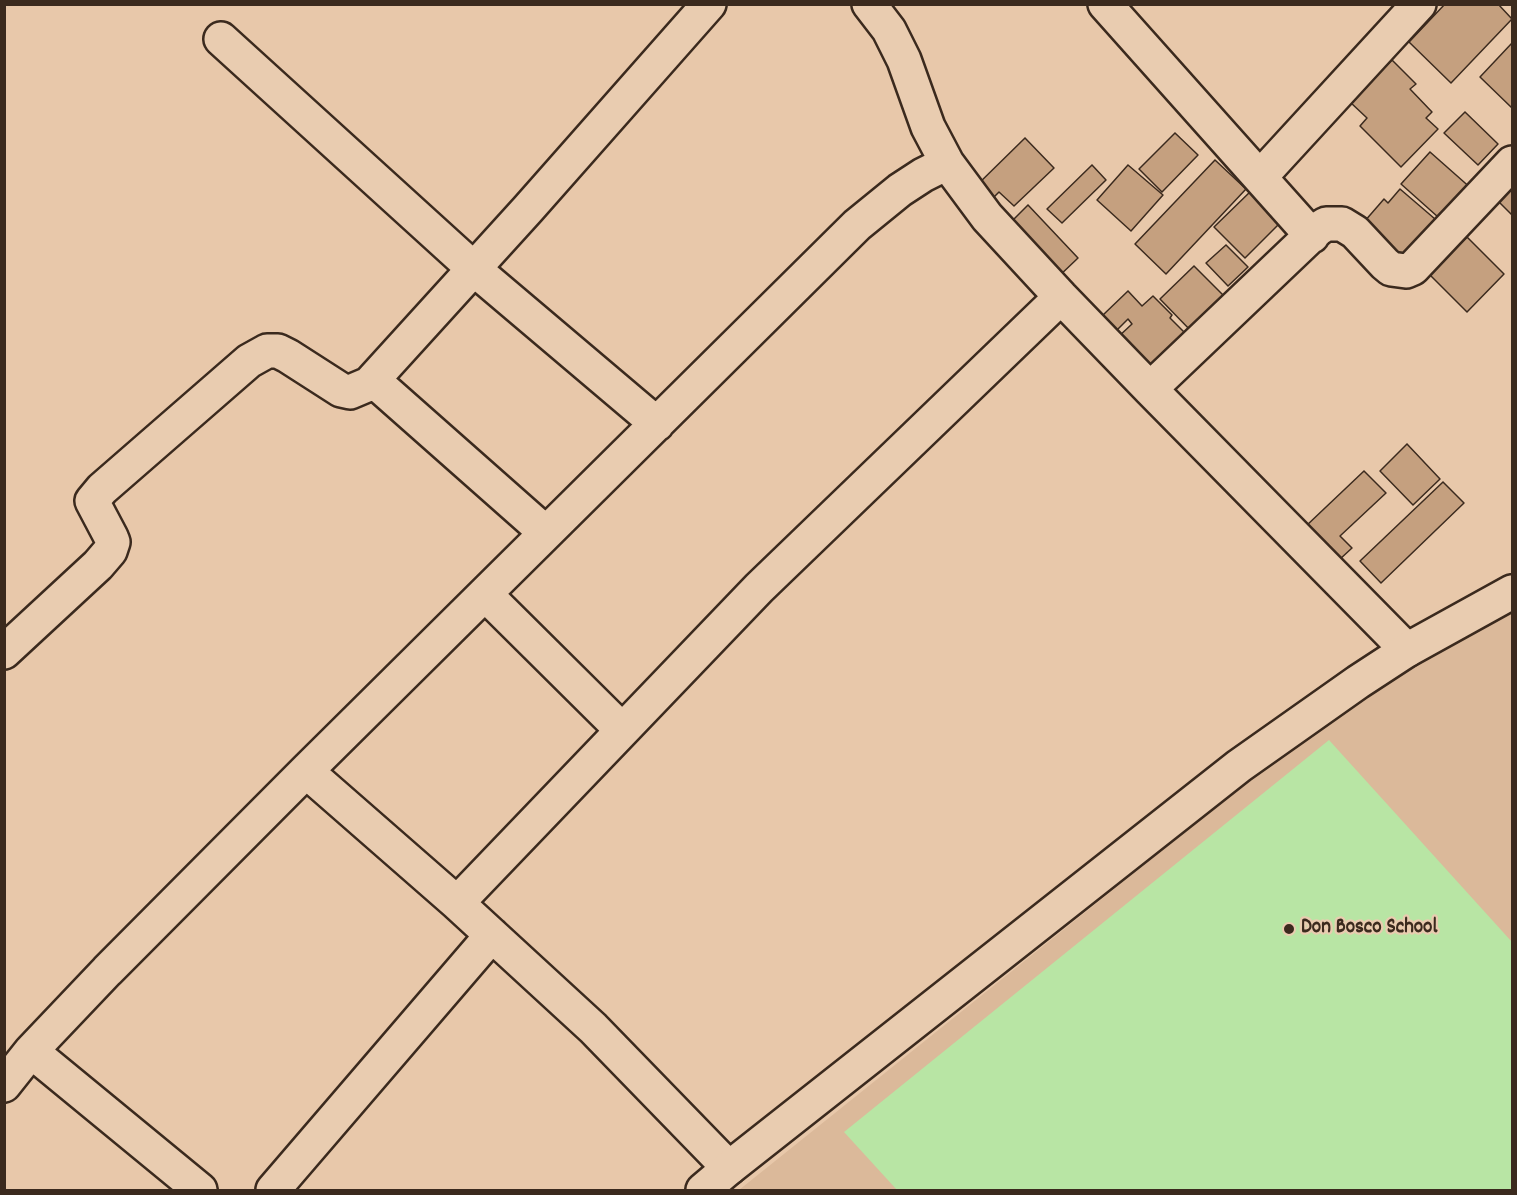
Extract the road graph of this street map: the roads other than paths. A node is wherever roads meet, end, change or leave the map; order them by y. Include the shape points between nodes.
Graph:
1 (709, 4) edge
2 (869, 4) edge
3 (1106, 4) edge
4 (1419, 4) edge
5 (221, 39) dead end
6 (947, 163) junction
7 (1512, 163) edge
8 (1260, 177) junction
9 (1312, 236) junction
10 (474, 269) junction
11 (1060, 297) junction
12 (373, 380) junction
13 (1150, 389) junction
14 (657, 424) junction
15 (546, 533) junction
16 (1512, 592) edge
17 (484, 594) junction
18 (1407, 650) junction
19 (4, 652) edge
20 (622, 730) junction
21 (306, 771) junction
22 (457, 903) junction
23 (492, 935) junction
24 (14, 1066) edge
25 (729, 1168) junction
26 (200, 1191) edge
27 (273, 1191) edge
28 (704, 1191) edge

1 - 10 street
2 - 6 street via 889,30 904,60 928,127
3 - 8 street
4 - 8 street
5 - 10 street
6 - 11 street via 987,217
6 - 14 street via 900,190 857,225
7 - 9 street via 1406,271 1391,269 1342,224 1326,224
8 - 9 street
9 - 13 street
10 - 12 street
10 - 14 street
11 - 13 street
11 - 20 street via 759,588
12 - 15 street
12 - 19 street via 350,392 328,384 278,351 267,351 249,361 96,495 92,501 113,542 110,551
13 - 18 street
14 - 15 street
15 - 17 street
16 - 18 street
17 - 20 street
17 - 21 street
18 - 25 street via 1239,766
20 - 22 street
21 - 22 street
21 - 24 street
22 - 23 street
23 - 25 street via 593,1028
23 - 27 street
24 - 26 street
25 - 28 street

